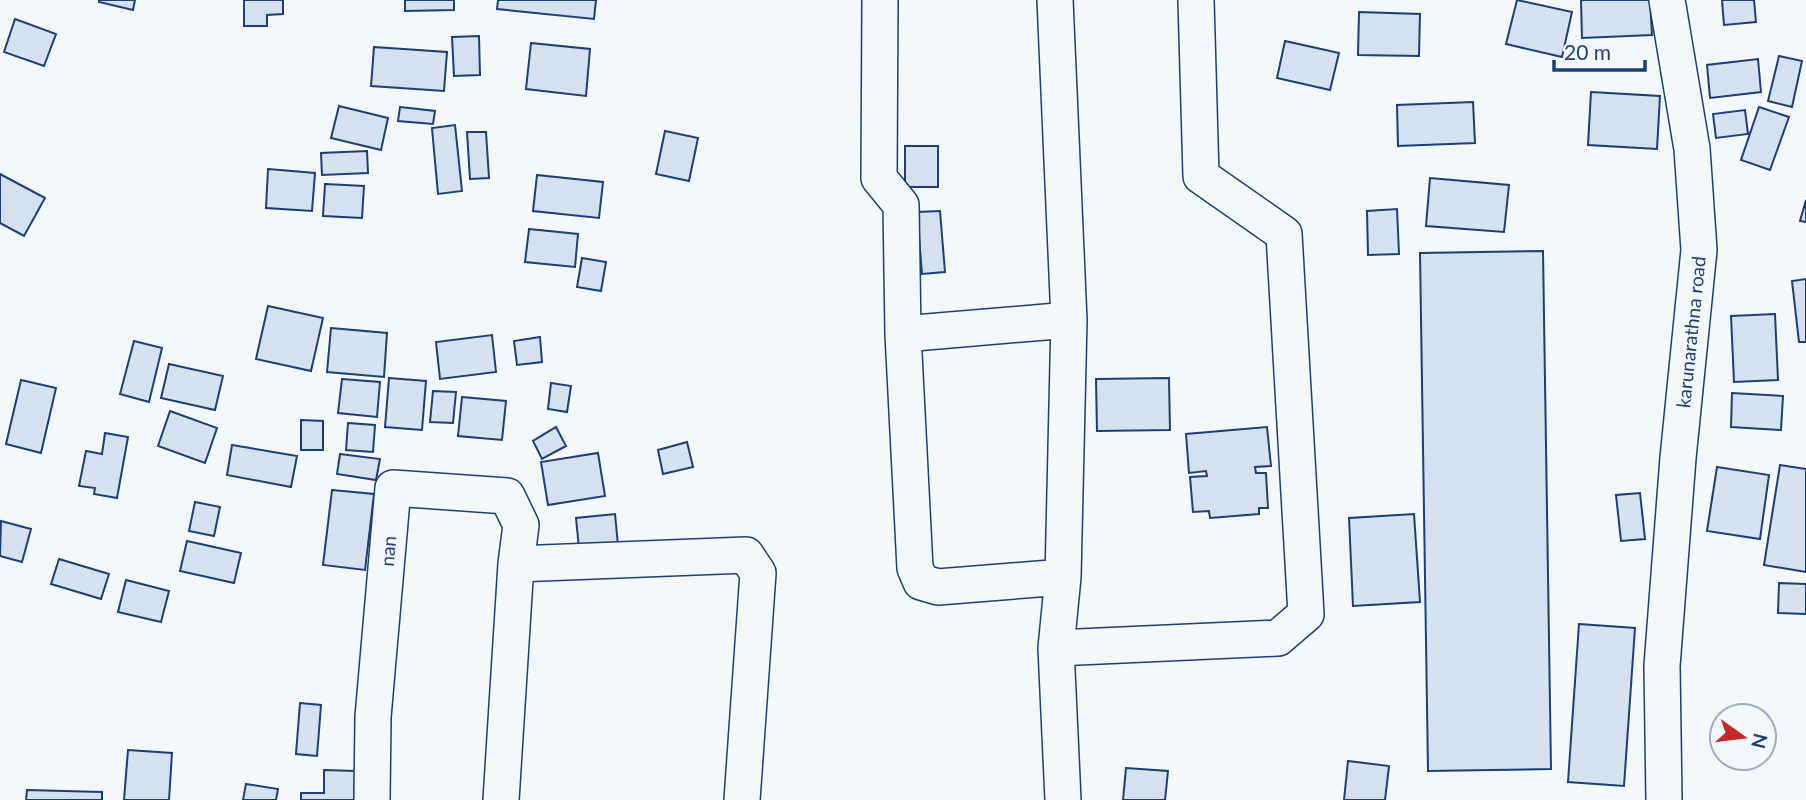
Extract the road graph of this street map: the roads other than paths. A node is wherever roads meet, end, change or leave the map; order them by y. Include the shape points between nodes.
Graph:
1 (880, 0) edge
2 (1055, 0) edge
3 (1196, 0) edge
4 (1667, 0) edge
5 (1069, 320) junction
6 (903, 334) junction
7 (516, 564) junction
8 (1063, 577) junction
9 (1056, 648) junction
10 (372, 800) edge
11 (501, 800) edge
12 (742, 800) edge
13 (1063, 800) edge
14 (1664, 800) edge

1 - 6 street via 879,178 901,205
2 - 5 street
3 - 9 street via 1201,176 1284,234 1306,614 1278,638
4 - 14 street, karunarathna road via 1692,149 1699,250 1662,666
5 - 6 street
5 - 8 street
6 - 8 street via 915,568 921,582 937,587
7 - 10 street, nan via 521,525 507,496 393,488 373,717
7 - 11 street
7 - 12 street via 746,555 758,573
8 - 9 street
9 - 13 street

